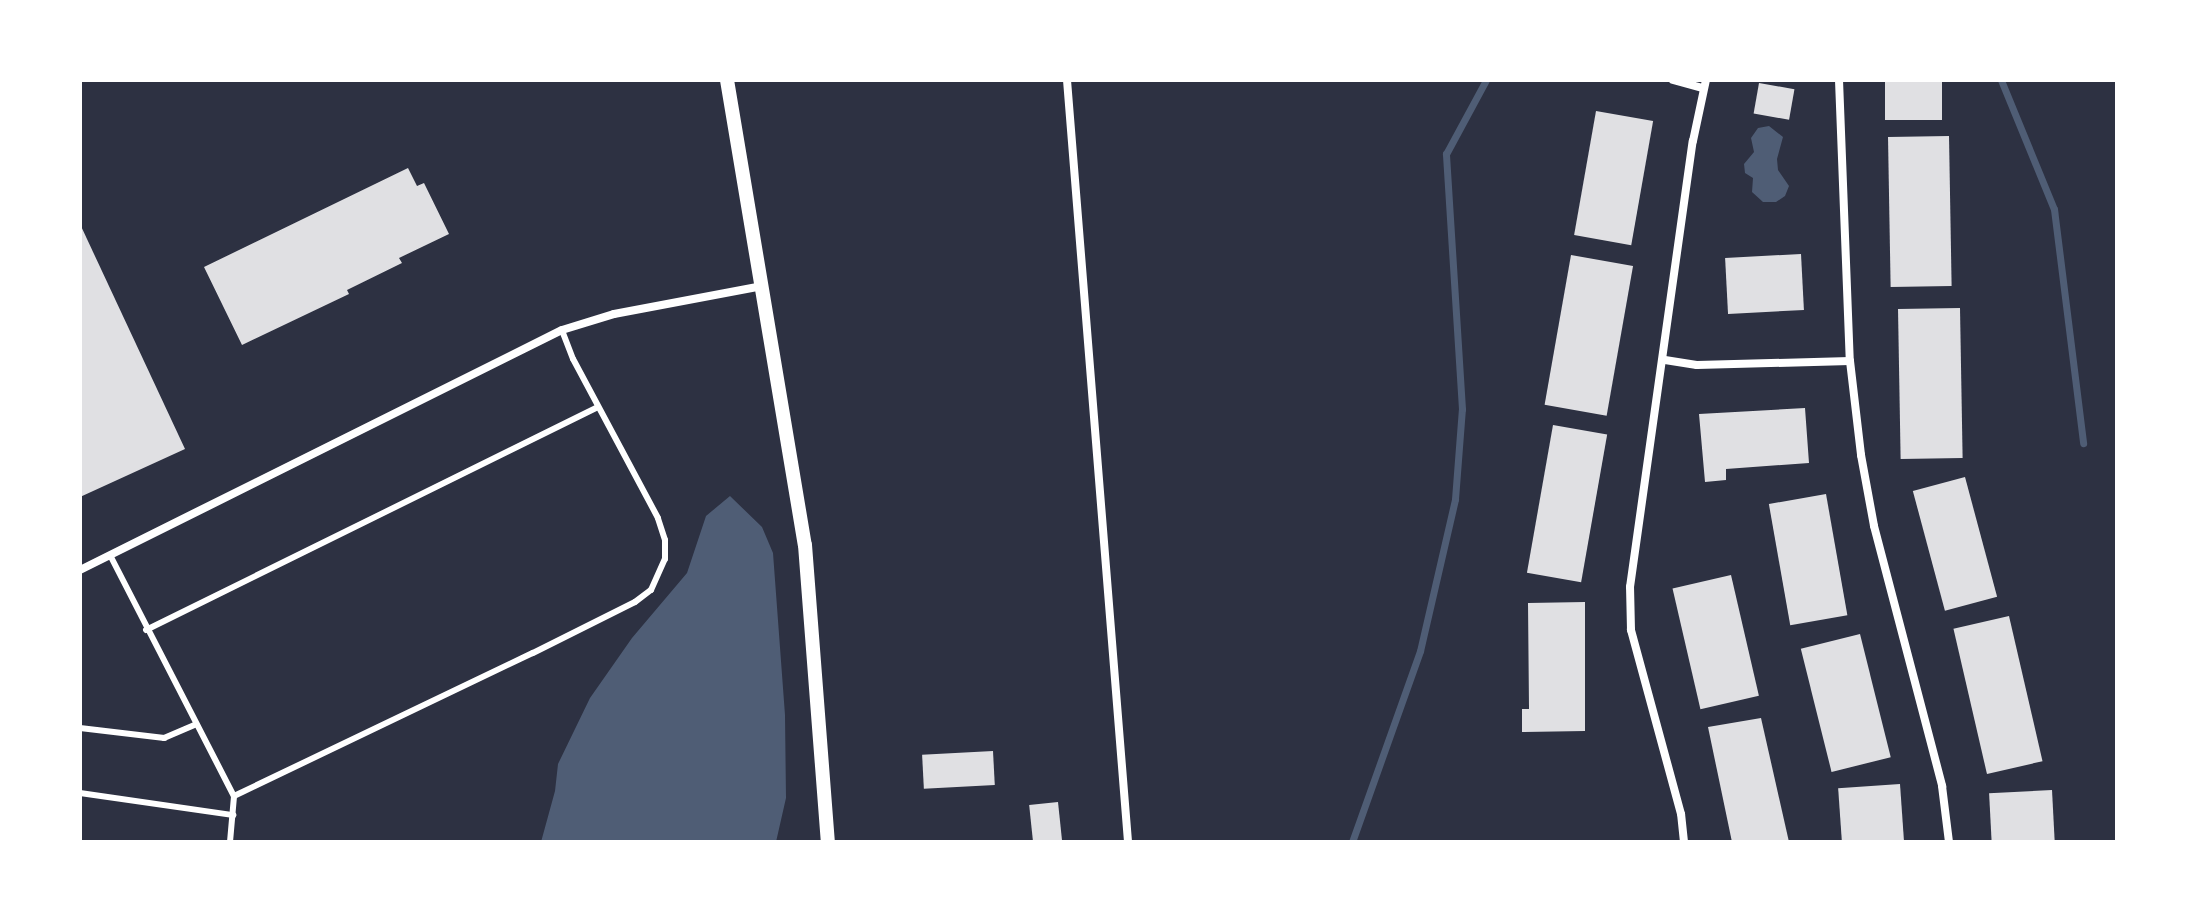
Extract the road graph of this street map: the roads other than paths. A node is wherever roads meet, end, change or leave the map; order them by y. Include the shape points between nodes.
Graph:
1 (727, 80) edge
2 (1067, 80) edge
3 (1673, 80) edge
4 (1839, 80) edge
5 (1704, 84) edge
6 (762, 286) junction
7 (562, 330) junction
8 (1665, 360) junction
9 (1850, 361) junction
10 (598, 407) junction
11 (110, 555) junction
12 (80, 570) edge
13 (146, 630) junction
14 (194, 725) junction
15 (80, 728) edge
16 (80, 793) edge
17 (234, 796) junction
18 (233, 815) junction
19 (230, 842) edge
20 (828, 842) edge
21 (1128, 842) edge
22 (1684, 842) edge
23 (1949, 842) edge

1 - 6 street
2 - 21 street
3 - 5 street
4 - 9 street
5 - 8 street
6 - 7 street via 614,314
6 - 20 street via 805,545
7 - 10 lane
7 - 11 street
8 - 9 street via 1697,365
8 - 22 street via 1630,587 1631,630
9 - 23 street via 1867,492 1939,771
10 - 13 lane
10 - 17 lane via 665,540 665,559 651,590 533,653
11 - 12 street
11 - 13 lane
13 - 14 lane
14 - 15 lane via 164,738
14 - 17 lane
16 - 18 lane
17 - 18 lane
18 - 19 lane

